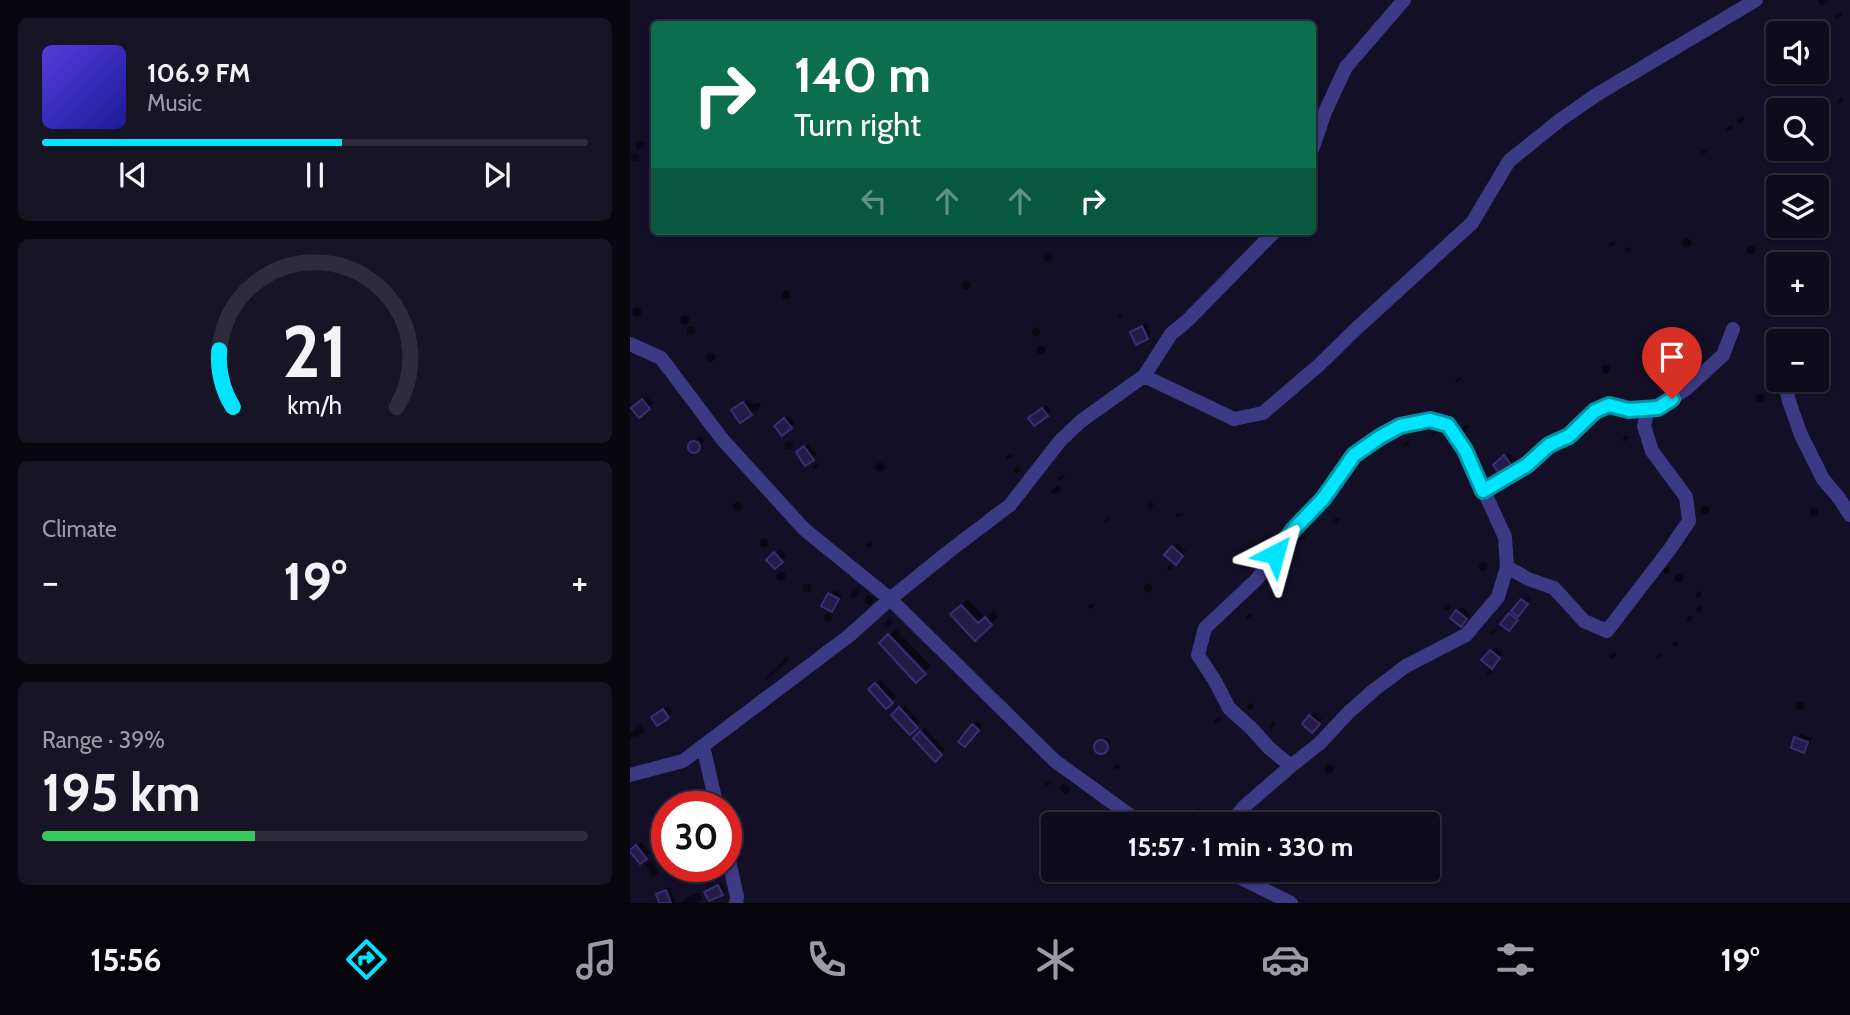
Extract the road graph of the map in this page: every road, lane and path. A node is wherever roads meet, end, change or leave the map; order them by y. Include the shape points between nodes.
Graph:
1 (1404, 0) edge
2 (1756, 0) edge
3 (1316, 138) edge
4 (1271, 235) edge
5 (1733, 329) dead end
6 (630, 344) edge
7 (1144, 376) junction
8 (1786, 392) edge
9 (1648, 409) junction
10 (1483, 491) junction
11 (1850, 515) edge
12 (1507, 567) junction
13 (890, 599) junction
14 (703, 746) junction
15 (1290, 766) junction
16 (630, 775) edge
17 (713, 791) edge
18 (1125, 812) edge
19 (1240, 812) edge
20 (734, 882) edge
21 (1249, 882) edge
22 (736, 903) edge
23 (1291, 903) edge

1 - 3 street via 1346,67
2 - 7 street via 1596,95 1509,161 1472,223 1263,413 1234,419
4 - 7 street via 1171,334
5 - 9 street via 1723,355 1686,389 1658,408
6 - 13 street via 661,358 722,439 804,529
7 - 13 street via 1059,441 1010,506
8 - 11 street via 1823,479
9 - 10 street via 1609,405 1595,411 1569,436
9 - 12 street via 1644,426 1652,451 1686,497 1689,521 1606,631 1584,621 1554,588
10 - 12 street via 1505,537
10 - 15 street via 1448,425 1430,420 1400,426 1354,455 1257,579 1205,628 1198,655 1229,708
12 - 15 street via 1498,597 1466,635 1395,674
13 - 14 street via 850,635
13 - 18 street via 1055,761
14 - 16 street via 683,761
14 - 17 street
15 - 19 street
20 - 22 street
21 - 23 street

